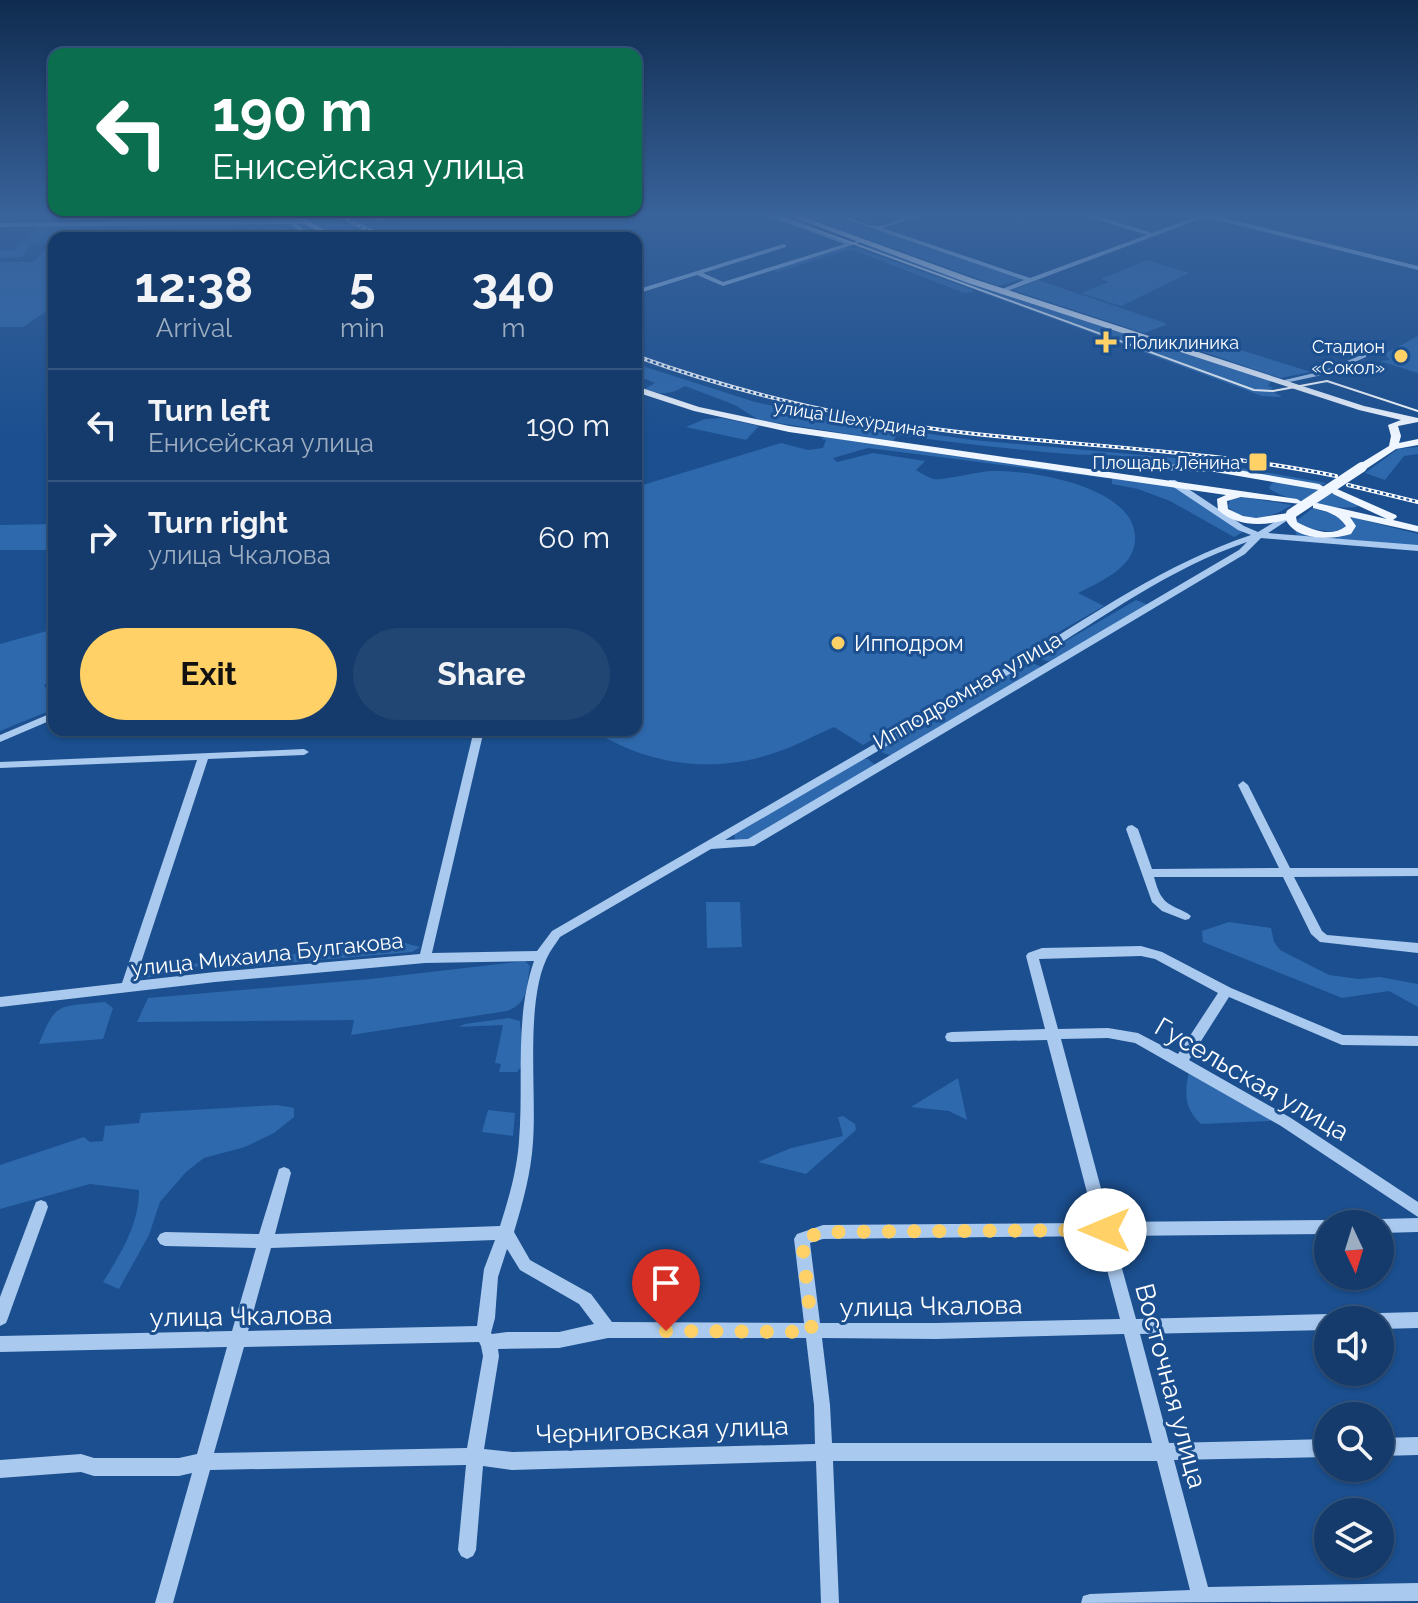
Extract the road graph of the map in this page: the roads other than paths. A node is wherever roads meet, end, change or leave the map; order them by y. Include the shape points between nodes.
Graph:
1 (993, 288) edge
2 (1010, 288) edge
3 (1002, 291) junction
4 (1364, 356) dead end
5 (1280, 382) junction
6 (642, 391) edge
7 (1362, 408) junction
8 (1417, 420) edge
9 (1393, 430) junction
10 (1418, 442) edge
11 (1393, 447) junction
12 (1111, 470) junction
13 (1172, 481) junction
14 (1289, 481) junction
15 (1319, 487) dead end
16 (1337, 492) dead end
17 (1249, 493) junction
18 (1279, 498) junction
19 (1357, 499) junction
20 (1297, 502) dead end
21 (1317, 506) dead end
22 (1336, 510) junction
23 (1291, 514) junction
24 (1416, 529) edge
25 (1259, 535) junction
26 (1418, 548) edge
27 (48, 718) edge
28 (478, 736) edge
29 (0, 739) edge
30 (304, 752) dead end
31 (204, 756) junction
32 (0, 765) edge
33 (1243, 785) dead end
34 (1132, 829) dead end
35 (705, 845) junction
36 (1288, 872) junction
37 (1418, 872) edge
38 (1147, 873) junction
39 (1185, 916) dead end
40 (1418, 948) edge
41 (538, 956) junction
42 (425, 958) junction
43 (127, 987) junction
44 (1226, 991) junction
45 (0, 1002) edge
46 (1052, 1033) junction
47 (952, 1037) dead end
48 (1418, 1041) edge
49 (1182, 1060) junction
50 (284, 1173) dead end
51 (41, 1207) dead end
52 (1418, 1210) edge
53 (1418, 1225) edge
54 (1394, 1226) edge
55 (1314, 1227) edge
56 (1105, 1230) junction
57 (506, 1233) junction
58 (165, 1239) dead end
59 (266, 1241) junction
60 (0, 1318) edge
61 (1418, 1320) edge
62 (1394, 1321) edge
63 (1314, 1322) edge
64 (1129, 1325) junction
65 (608, 1330) junction
66 (812, 1332) junction
67 (486, 1338) junction
68 (235, 1340) junction
69 (0, 1344) edge
70 (1418, 1446) edge
71 (1394, 1447) edge
72 (1314, 1448) edge
73 (822, 1452) junction
74 (1165, 1452) junction
75 (475, 1456) junction
76 (201, 1462) junction
77 (0, 1469) edge
78 (467, 1550) dead end
79 (1418, 1592) edge
80 (1201, 1596) junction
81 (164, 1603) edge
82 (830, 1603) edge
83 (1090, 1603) edge

1 - 3 main road
2 - 3 street
3 - 5 main road
4 - 5 street via 1325,373
5 - 7 main road
6 - 12 main road, улица Шехурдина via 789,429
7 - 8 main road
7 - 9 main road
8 - 9 main road via 1398,421
9 - 10 main road
9 - 11 main road
10 - 11 main road
11 - 23 main road, bridge
12 - 13 main road, улица Шехурдина
12 - 14 main road, улица Шехурдина via 1204,468
13 - 17 main road, улица Шехурдина
13 - 25 street
14 - 15 main road, улица Шехурдина
14 - 18 main road via 1266,485
16 - 19 main road
17 - 18 main road, улица Шехурдина
17 - 23 main road via 1225,497 1221,507 1237,518 1260,522
18 - 20 main road, улица Шехурдина
19 - 22 main road via 1360,509
19 - 24 main road
21 - 22 main road
22 - 23 main road via 1351,526 1334,535 1304,530 1292,523
22 - 24 main road
23 - 25 street
25 - 26 street
25 - 35 street, Ипподромная улица via 1225,545
25 - 35 street, Ипподромная улица via 1245,550 750,843
27 - 29 street
28 - 42 street
30 - 31 street
31 - 32 street
31 - 43 street
33 - 36 street
34 - 38 street
35 - 41 street, Ипподромная улица via 556,934
36 - 37 street
36 - 38 street
36 - 40 street via 1324,939
38 - 39 street via 1159,903
41 - 42 street, улица Михаила Булгакова
41 - 57 street via 529,1012 524,1163
42 - 43 street, улица Михаила Булгакова
43 - 45 street, улица Михаила Булгакова
44 - 46 street, Восточная улица via 1141,951 1042,953 1032,956
44 - 48 street via 1342,1040
44 - 49 street
46 - 47 street, Гусельская улица
46 - 49 street, Гусельская улица via 1138,1038
46 - 56 street, Восточная улица
49 - 52 street, Гусельская улица
50 - 59 street
51 - 60 street
53 - 54 street
55 - 56 street
56 - 64 street, Восточная улица
56 - 66 street via 823,1232 802,1239
57 - 59 street
57 - 65 street via 525,1265 585,1299
57 - 67 street via 491,1270
58 - 59 street
59 - 68 street
61 - 62 street
63 - 64 street, улица Чкалова
64 - 66 street, улица Чкалова
64 - 74 street, Восточная улица
65 - 66 street, улица Чкалова
65 - 67 street, улица Чкалова via 563,1340
66 - 73 street
67 - 68 street, улица Чкалова
67 - 75 street via 490,1365
68 - 69 street, улица Чкалова
68 - 76 street
70 - 71 street
72 - 74 street, Черниговская улица
73 - 74 street, Черниговская улица
73 - 75 street, Черниговская улица via 512,1461
73 - 82 street
74 - 80 street, Восточная улица
75 - 76 street, Черниговская улица
75 - 78 street
76 - 77 street, Черниговская улица via 179,1467 81,1463
76 - 81 street
79 - 80 street
80 - 83 street

